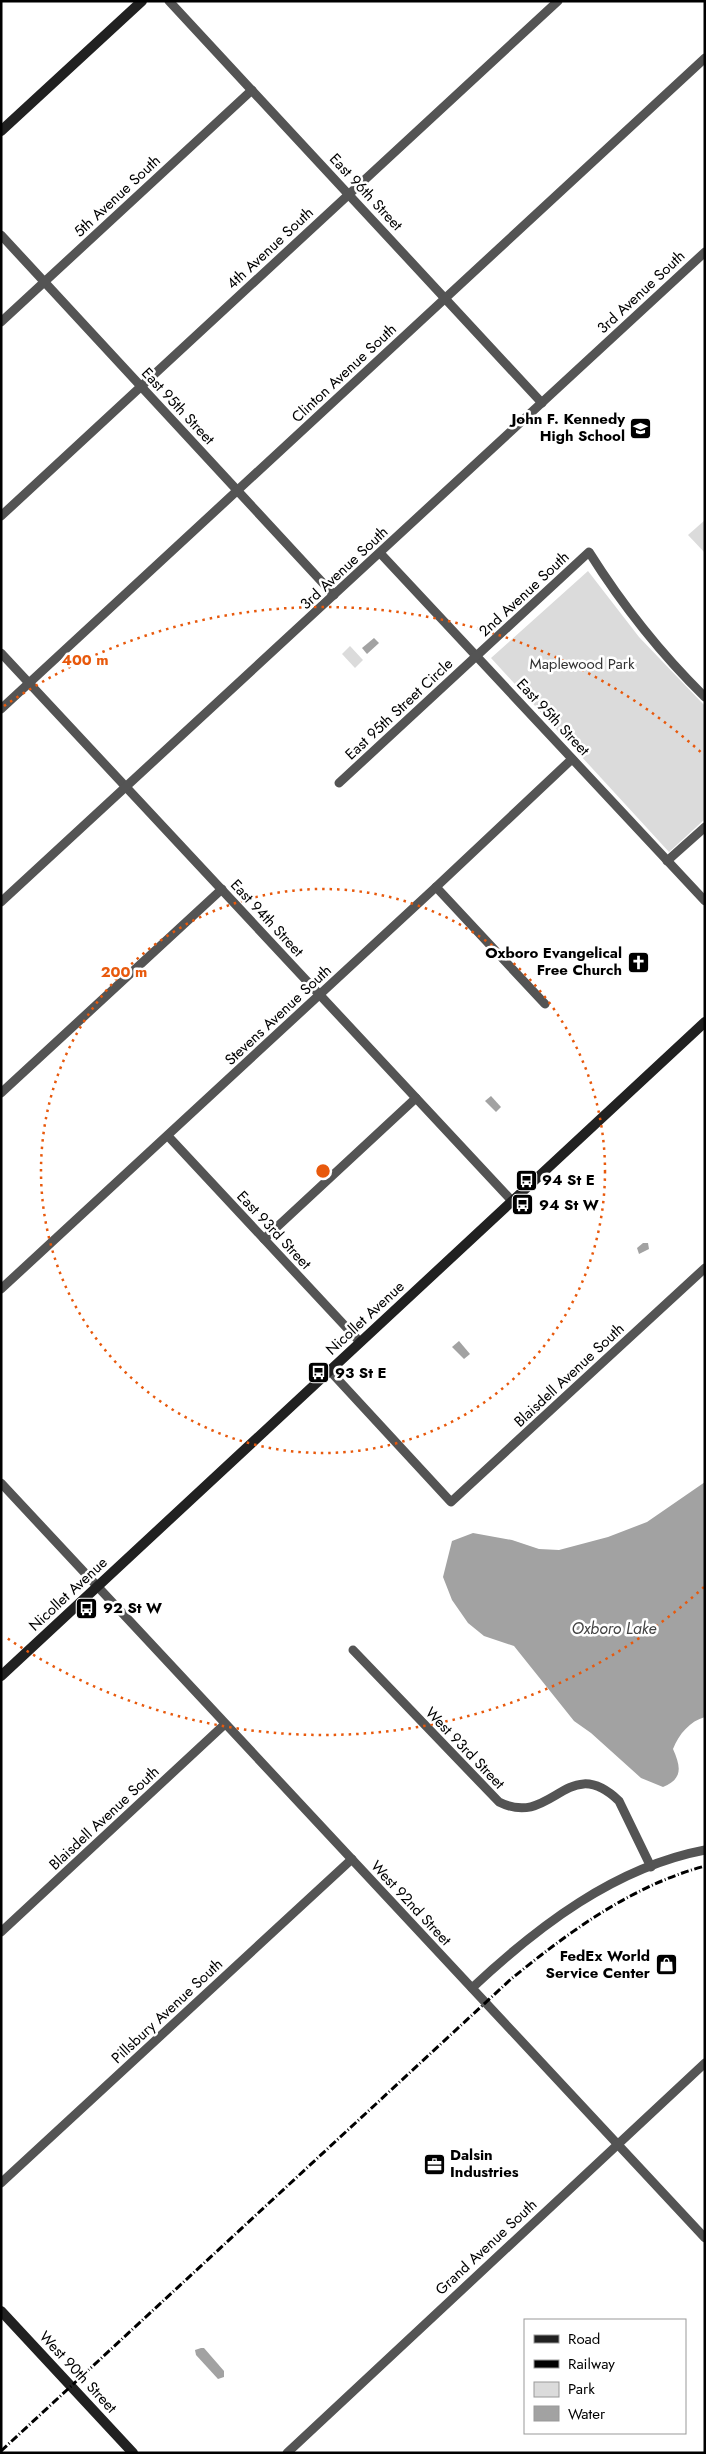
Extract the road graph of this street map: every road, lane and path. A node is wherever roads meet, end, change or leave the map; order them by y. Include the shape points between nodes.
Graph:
1 (142, 1) edge
2 (169, 1) edge
3 (558, 1) edge
4 (705, 58) edge
5 (252, 90) junction
6 (1, 131) edge
7 (349, 194) junction
8 (1, 235) edge
9 (705, 252) edge
10 (44, 282) junction
11 (445, 298) junction
12 (1, 322) edge
13 (141, 386) junction
14 (542, 403) junction
15 (237, 490) junction
16 (1, 516) edge
17 (380, 553) junction
18 (334, 595) junction
19 (1, 653) edge
20 (477, 656) junction
21 (29, 683) junction
22 (705, 697) edge
23 (1, 709) edge
24 (572, 758) junction
25 (339, 783) dead end
26 (126, 786) junction
27 (705, 827) edge
28 (667, 861) junction
29 (436, 887) junction
30 (222, 889) junction
31 (705, 901) edge
32 (1, 902) edge
33 (320, 995) junction
34 (545, 1004) dead end
35 (705, 1022) edge
36 (1, 1093) edge
37 (416, 1098) junction
38 (168, 1136) junction
39 (512, 1201) junction
40 (264, 1239) junction
41 (705, 1268) edge
42 (1, 1289) edge
43 (360, 1342) junction
44 (330, 1371) junction
45 (1, 1483) edge
46 (97, 1587) junction
47 (353, 1650) dead end
48 (1, 1676) edge
49 (225, 1724) junction
50 (705, 1850) edge
51 (352, 1859) junction
52 (650, 1867) junction
53 (1, 1932) edge
54 (472, 1988) junction
55 (705, 2063) edge
56 (617, 2144) junction
57 (1, 2183) edge
58 (705, 2238) edge
59 (1, 2312) edge
60 (133, 2453) edge
61 (288, 2453) edge

1 - 6 main road
2 - 5 street, East 96th Street
3 - 7 street, 4th Avenue South
4 - 11 street, Clinton Avenue South
5 - 7 street, East 96th Street
5 - 10 street, 5th Avenue South
7 - 11 street, East 96th Street
7 - 13 street, 4th Avenue South
8 - 10 street, East 95th Street
9 - 14 street, 3rd Avenue South
10 - 12 street, 5th Avenue South
10 - 13 street, East 95th Street
11 - 14 street, East 96th Street
11 - 15 street, Clinton Avenue South
13 - 15 street, East 95th Street
13 - 16 street, 4th Avenue South
14 - 17 street, 3rd Avenue South
15 - 18 street, East 95th Street
15 - 21 street, Clinton Avenue South
17 - 18 street, 3rd Avenue South
17 - 20 street, East 95th Street
18 - 26 street, 3rd Avenue South
19 - 21 street, East 94th Street
20 - 22 street, 2nd Avenue South via 589,552 642,630
20 - 24 street, East 95th Street
20 - 25 street, East 95th Street Circle
21 - 23 street, Clinton Avenue South
21 - 26 street, East 94th Street
24 - 28 street, East 95th Street
24 - 29 street, Stevens Avenue South
26 - 30 street, East 94th Street
26 - 32 street, 3rd Avenue South
27 - 28 street
28 - 31 street, East 95th Street
29 - 33 street, Stevens Avenue South
29 - 34 street
30 - 33 street, East 94th Street
30 - 36 street
33 - 37 street, East 94th Street
33 - 38 street, Stevens Avenue South
35 - 39 main road, Nicollet Avenue
37 - 39 street, East 94th Street
37 - 40 street
38 - 40 street, East 93rd Street
38 - 42 street, Stevens Avenue South
39 - 43 main road, Nicollet Avenue
40 - 43 street, East 93rd Street
41 - 44 street, Blaisdell Avenue South via 451,1502
43 - 44 main road, Nicollet Avenue
44 - 46 main road, Nicollet Avenue
45 - 46 street, West 92nd Street
46 - 48 main road, Nicollet Avenue
46 - 49 street, West 92nd Street
47 - 52 street, West 93rd Street via 499,1802 521,1809 533,1808 575,1785 599,1787 619,1801
49 - 51 street, West 92nd Street
49 - 53 street, Blaisdell Avenue South
50 - 52 street
51 - 54 street, West 92nd Street
51 - 57 street, Pillsbury Avenue South
52 - 54 street via 622,1879 542,1927
54 - 56 street, West 92nd Street
55 - 56 street, Grand Avenue South
56 - 58 street, West 92nd Street
56 - 61 street, Grand Avenue South
59 - 60 main road, West 90th Street

